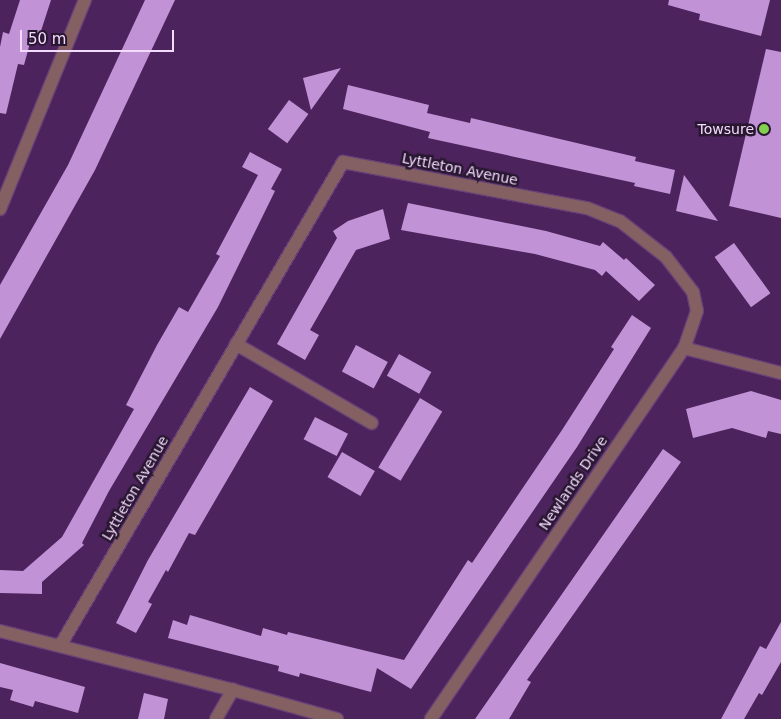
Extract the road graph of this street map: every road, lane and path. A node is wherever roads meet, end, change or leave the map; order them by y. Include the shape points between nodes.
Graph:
1 (85, 0) edge
2 (0, 209) edge
3 (236, 344) junction
4 (684, 348) junction
5 (781, 373) edge
6 (372, 423) dead end
7 (0, 631) edge
8 (60, 646) junction
9 (233, 690) junction
10 (216, 719) edge
11 (338, 719) edge
12 (431, 719) edge

1 - 2 street
3 - 4 street, Lyttleton Avenue via 343,162 587,208 620,221 666,258 693,292 697,311
3 - 6 street
3 - 8 street, Lyttleton Avenue
4 - 5 street
4 - 12 street, Newlands Drive
7 - 8 street
8 - 9 street
9 - 10 street
9 - 11 street

